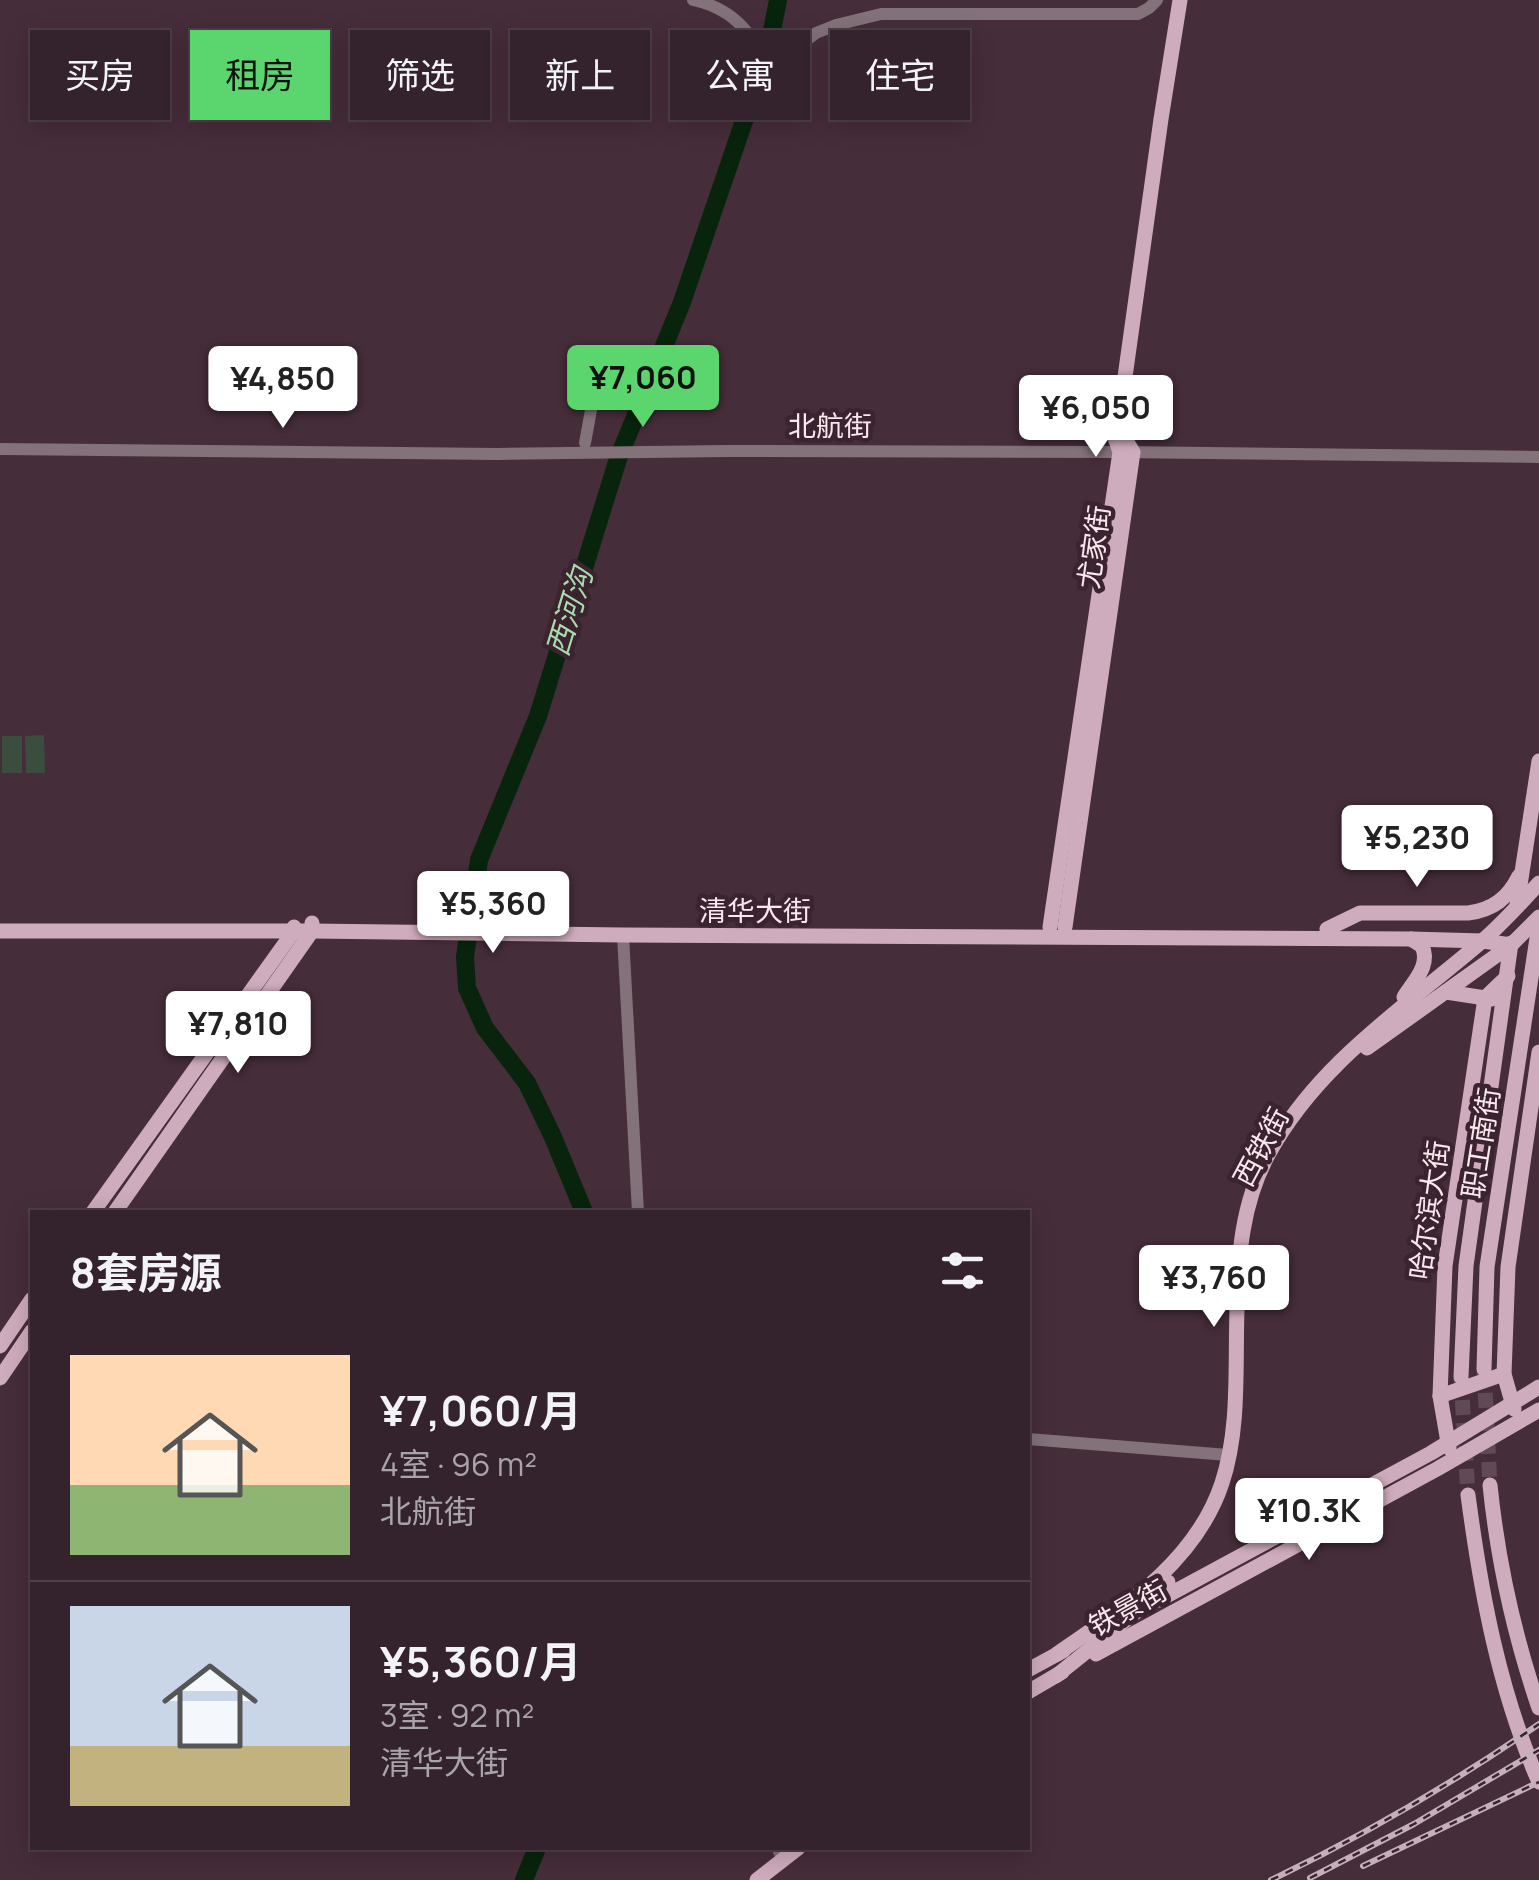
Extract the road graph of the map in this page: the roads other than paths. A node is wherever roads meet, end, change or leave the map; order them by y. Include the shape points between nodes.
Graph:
1 (693, 0) edge
2 (1157, 0) edge
3 (1170, 0) edge
4 (1180, 0) edge
5 (596, 377) dead end
6 (585, 444) dead end
7 (0, 449) edge
8 (1126, 452) junction
9 (1539, 457) edge
10 (1539, 761) edge
11 (1523, 868) junction
12 (1539, 882) edge
13 (1517, 908) junction
14 (1539, 921) edge
15 (0, 922) edge
16 (294, 927) junction
17 (312, 927) junction
18 (1058, 927) junction
19 (1327, 930) junction
20 (554, 931) junction
21 (0, 932) edge
22 (624, 935) junction
23 (1487, 937) junction
24 (1410, 939) junction
25 (1510, 946) junction
26 (1508, 976) junction
27 (1446, 992) junction
28 (1485, 998) junction
29 (1503, 1001) junction
30 (1390, 1020) junction
31 (1539, 1052) edge
32 (94, 1210) edge
33 (117, 1210) edge
34 (638, 1210) edge
35 (30, 1303) edge
36 (30, 1334) edge
37 (0, 1346) edge
38 (1484, 1369) tunnel mouth
39 (1504, 1374) junction
40 (1461, 1376) tunnel mouth
41 (0, 1378) edge
42 (1539, 1387) edge
43 (1440, 1396) junction
44 (1512, 1404) junction
45 (1539, 1410) edge
46 (1517, 1423) junction
47 (1030, 1439) edge
48 (1448, 1443) junction
49 (1228, 1455) junction
50 (1451, 1461) junction
51 (1490, 1486) tunnel mouth
52 (1468, 1494) tunnel mouth
53 (1136, 1612) junction
54 (1057, 1654) junction
55 (1030, 1669) edge
56 (1056, 1676) junction
57 (1030, 1691) edge
58 (1539, 1708) edge
59 (1539, 1782) edge
60 (780, 1850) edge
61 (796, 1850) edge
62 (746, 1880) edge
63 (758, 1880) edge

1 - 2 street via 711,4 752,39 799,44 836,25 881,14 1138,14
3 - 8 main road, 尤家街 via 1112,429
4 - 8 main road, 尤家街 via 1118,428
5 - 6 street
7 - 8 street, 北航街
8 - 9 street, 北航街
8 - 18 main road, 尤家街
10 - 11 main road, 职工南街
11 - 13 main road, 职工南街
11 - 19 main road via 1509,893 1484,910 1360,913
12 - 13 main road
13 - 23 main road
13 - 25 main road, 职工南街
14 - 25 main road
14 - 38 main road, 职工南街 via 1488,1266
15 - 16 main road, 清华大街
16 - 17 main road, 清华大街
16 - 21 main road, 清华大街
16 - 32 main road
17 - 20 main road, 清华大街
17 - 33 main road
18 - 19 main road, 清华大街
18 - 20 main road, 清华大街
19 - 23 main road, 清华大街
20 - 22 main road, 清华大街
22 - 24 main road, 清华大街
22 - 34 street
23 - 24 main road, 清华大街
23 - 25 main road, 清华大街
23 - 30 main road
24 - 30 main road via 1422,946 1425,960
25 - 26 main road, 职工南街
25 - 27 main road
26 - 28 main road
26 - 29 main road, 职工南街
27 - 28 main road
27 - 30 main road
28 - 29 main road
28 - 43 main road, 哈尔滨大街 via 1444,1266
29 - 40 main road, 职工南街 via 1466,1266
30 - 49 main road, 西铁街 via 1310,1094 1260,1171 1240,1254
30 - 53 main road, 西铁街 via 1322,1094 1272,1167 1251,1232 1242,1428 1230,1486 1196,1552
31 - 39 main road via 1508,1267
35 - 37 main road
36 - 41 main road
39 - 43 main road
39 - 44 main road
42 - 44 main road, 铁景街
43 - 48 main road, 哈尔滨大街
44 - 46 main road
44 - 48 main road, 铁景街
45 - 46 main road, 铁景街
46 - 50 main road, 铁景街
47 - 49 street
48 - 50 main road, 哈尔滨大街
48 - 53 main road, 铁景街
49 - 54 main road, 西铁街 via 1207,1519 1186,1548 1148,1588
50 - 56 main road, 铁景街
51 - 58 main road via 1504,1591
52 - 59 main road via 1501,1670
53 - 54 main road
53 - 56 main road, 西铁街
54 - 55 main road
56 - 57 main road
60 - 62 main road
61 - 63 main road

